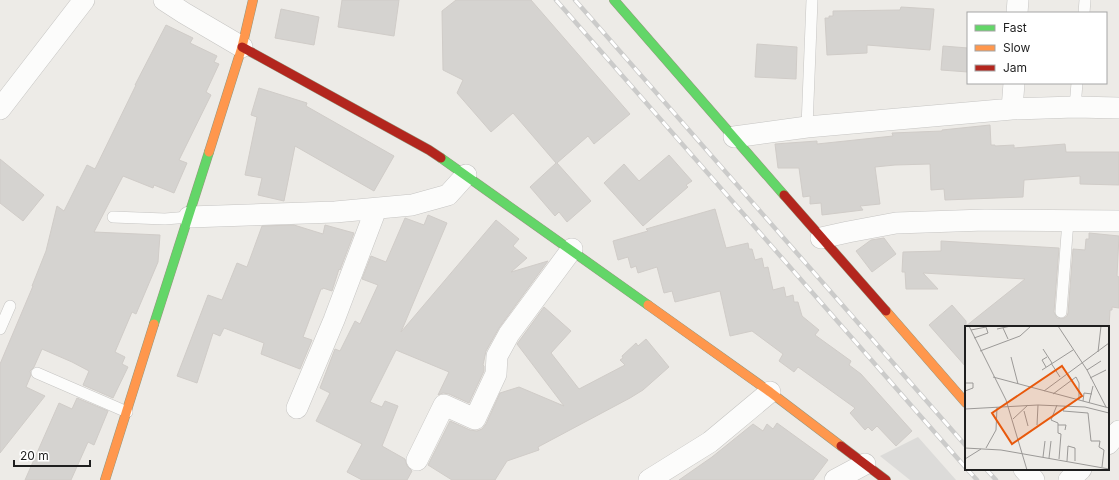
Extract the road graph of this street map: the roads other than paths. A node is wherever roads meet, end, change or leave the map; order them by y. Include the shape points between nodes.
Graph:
1 (84, 0) edge
2 (164, 0) edge
3 (253, 0) edge
4 (614, 0) edge
5 (812, 0) edge
6 (1018, 0) edge
7 (1085, 0) edge
8 (1017, 12) edge
9 (1084, 12) edge
10 (242, 47) junction
11 (1014, 84) edge
12 (1077, 84) edge
13 (1075, 107) junction
14 (1119, 108) edge
15 (0, 109) edge
16 (1012, 109) junction
17 (807, 127) junction
18 (734, 137) junction
19 (466, 175) junction
20 (376, 209) junction
21 (113, 217) dead end
22 (189, 218) junction
23 (1068, 221) junction
24 (1119, 221) edge
25 (821, 238) junction
26 (572, 249) junction
27 (10, 306) dead end
28 (1061, 312) dead end
29 (0, 329) edge
30 (37, 373) dead end
31 (770, 392) junction
32 (965, 402) edge
33 (297, 408) dead end
34 (127, 412) junction
35 (1119, 431) edge
36 (1109, 443) edge
37 (417, 460) dead end
38 (865, 464) junction
39 (1025, 470) edge
40 (1081, 470) edge
41 (105, 480) edge
42 (649, 480) edge
43 (835, 480) edge
44 (886, 480) edge
45 (1034, 480) edge
46 (1069, 480) edge

1 - 15 street
2 - 10 street
3 - 10 street
4 - 18 street
5 - 17 lane
6 - 8 street
7 - 9 lane
10 - 19 street via 429,150
10 - 22 street
11 - 16 street
12 - 13 lane
13 - 14 street
13 - 16 street
16 - 17 street
17 - 18 street
18 - 25 street
19 - 20 street via 448,195 412,205
19 - 26 street
20 - 22 street
20 - 33 street
21 - 22 lane
22 - 34 street
23 - 24 street
23 - 25 street via 896,223
23 - 28 lane
25 - 32 street
26 - 31 street
26 - 37 street via 509,334 497,356 496,374 475,419 444,405
27 - 29 lane
30 - 34 lane
31 - 38 street
31 - 42 street via 710,442
34 - 41 street
35 - 36 street
38 - 43 street
38 - 44 street
39 - 45 street
40 - 46 street

